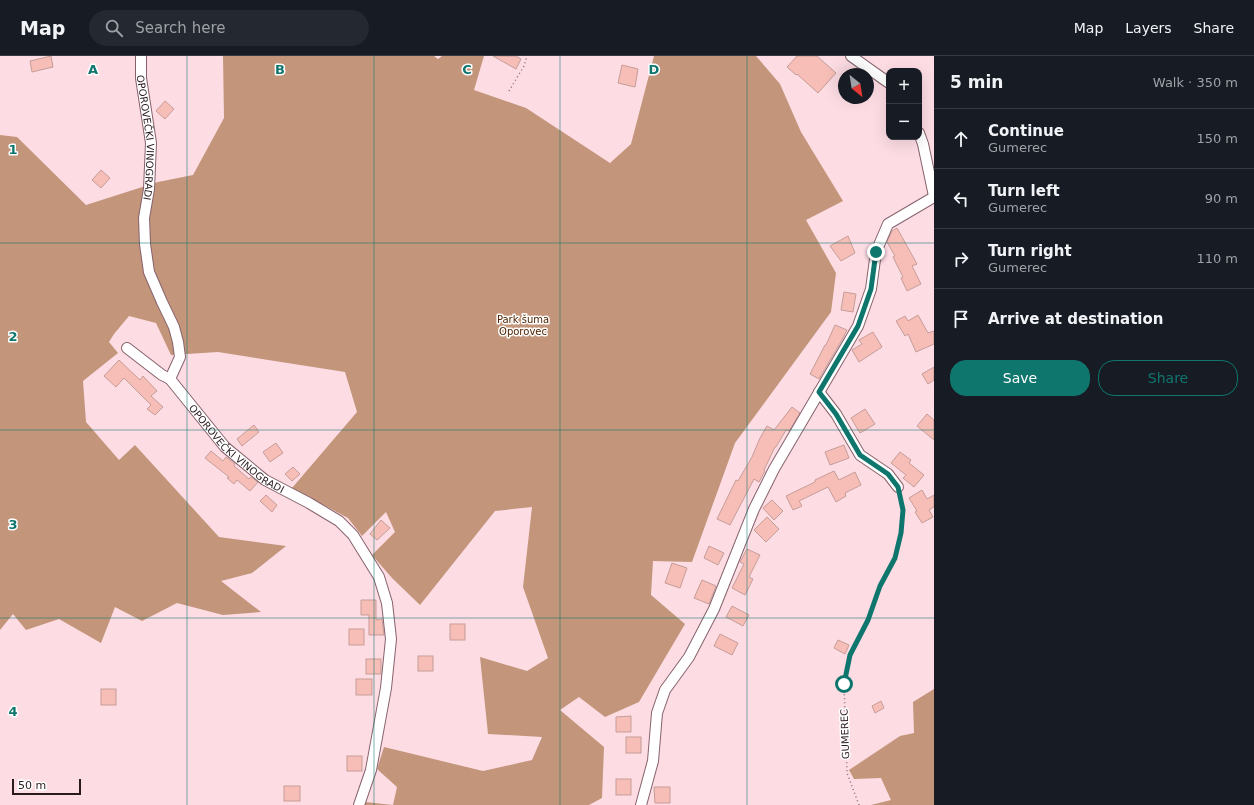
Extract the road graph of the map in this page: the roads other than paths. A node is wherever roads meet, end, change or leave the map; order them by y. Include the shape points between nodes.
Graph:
1 (141, 56) edge
2 (851, 56) edge
3 (886, 81) edge
4 (922, 140) edge
5 (934, 196) edge
6 (127, 348) dead end
7 (170, 380) junction
8 (819, 392) junction
9 (898, 487) road end
10 (356, 804) edge
11 (641, 805) edge

1 - 7 street, OPOROVEČKI VINOGRADI via 141,78 151,143 149,189 144,218 145,244 149,272 174,327 178,342 180,357
2 - 3 street
4 - 5 street
5 - 8 street via 888,224 876,252 871,289 858,326
6 - 7 street
7 - 10 street, OPOROVEČKI VINOGRADI via 225,447 265,480 339,521 353,536 379,577 387,603 391,639 386,688 371,770
8 - 9 street via 836,414 860,455 888,474
8 - 11 street via 754,509 714,609 689,657 665,690 657,713 653,761

